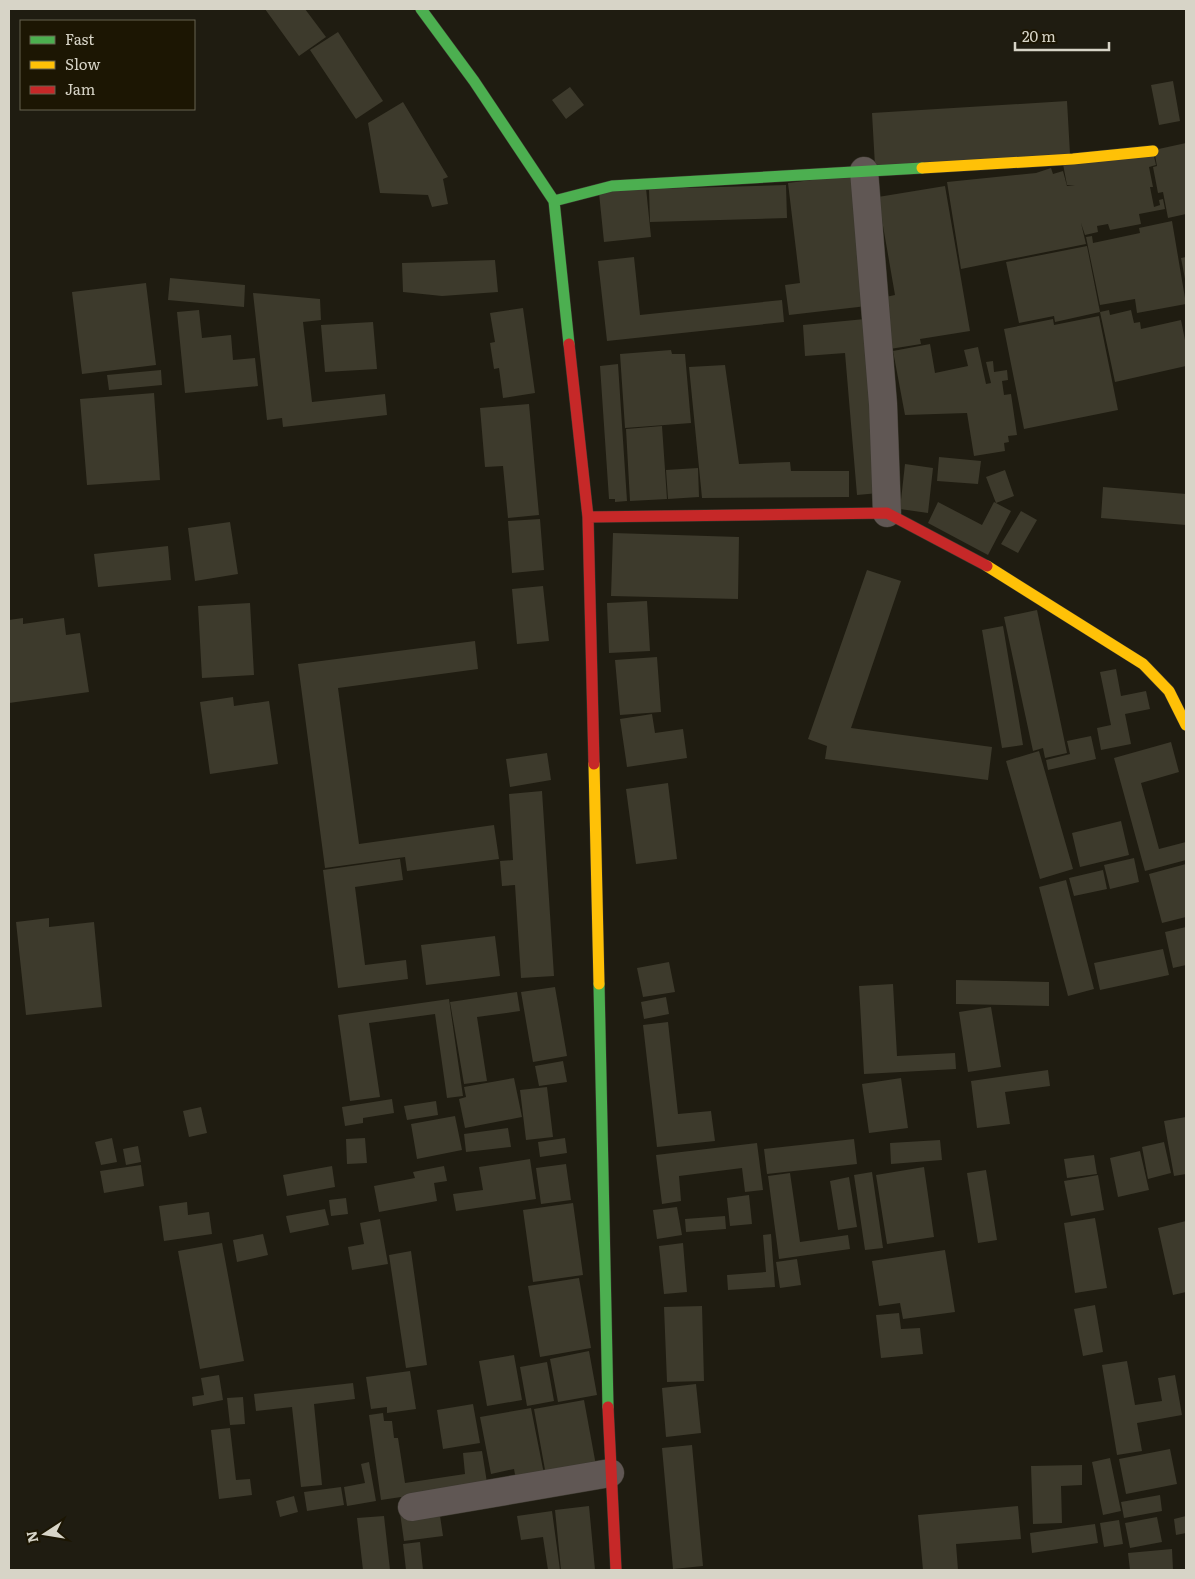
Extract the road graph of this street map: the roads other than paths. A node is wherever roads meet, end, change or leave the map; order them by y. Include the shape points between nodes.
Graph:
1 (421, 9) edge
2 (1153, 151) dead end
3 (864, 171) junction
4 (554, 201) junction
5 (887, 513) junction
6 (588, 518) junction
7 (1186, 724) edge
8 (610, 1473) junction
9 (412, 1507) dead end
10 (616, 1570) edge

1 - 4 main road via 474,81
2 - 3 main road via 1074,159
3 - 4 main road via 612,186
3 - 5 street via 883,404
4 - 6 main road
5 - 6 main road
5 - 7 main road via 1001,573 1143,664 1162,680 1175,698
6 - 8 main road
8 - 9 street
8 - 10 main road

